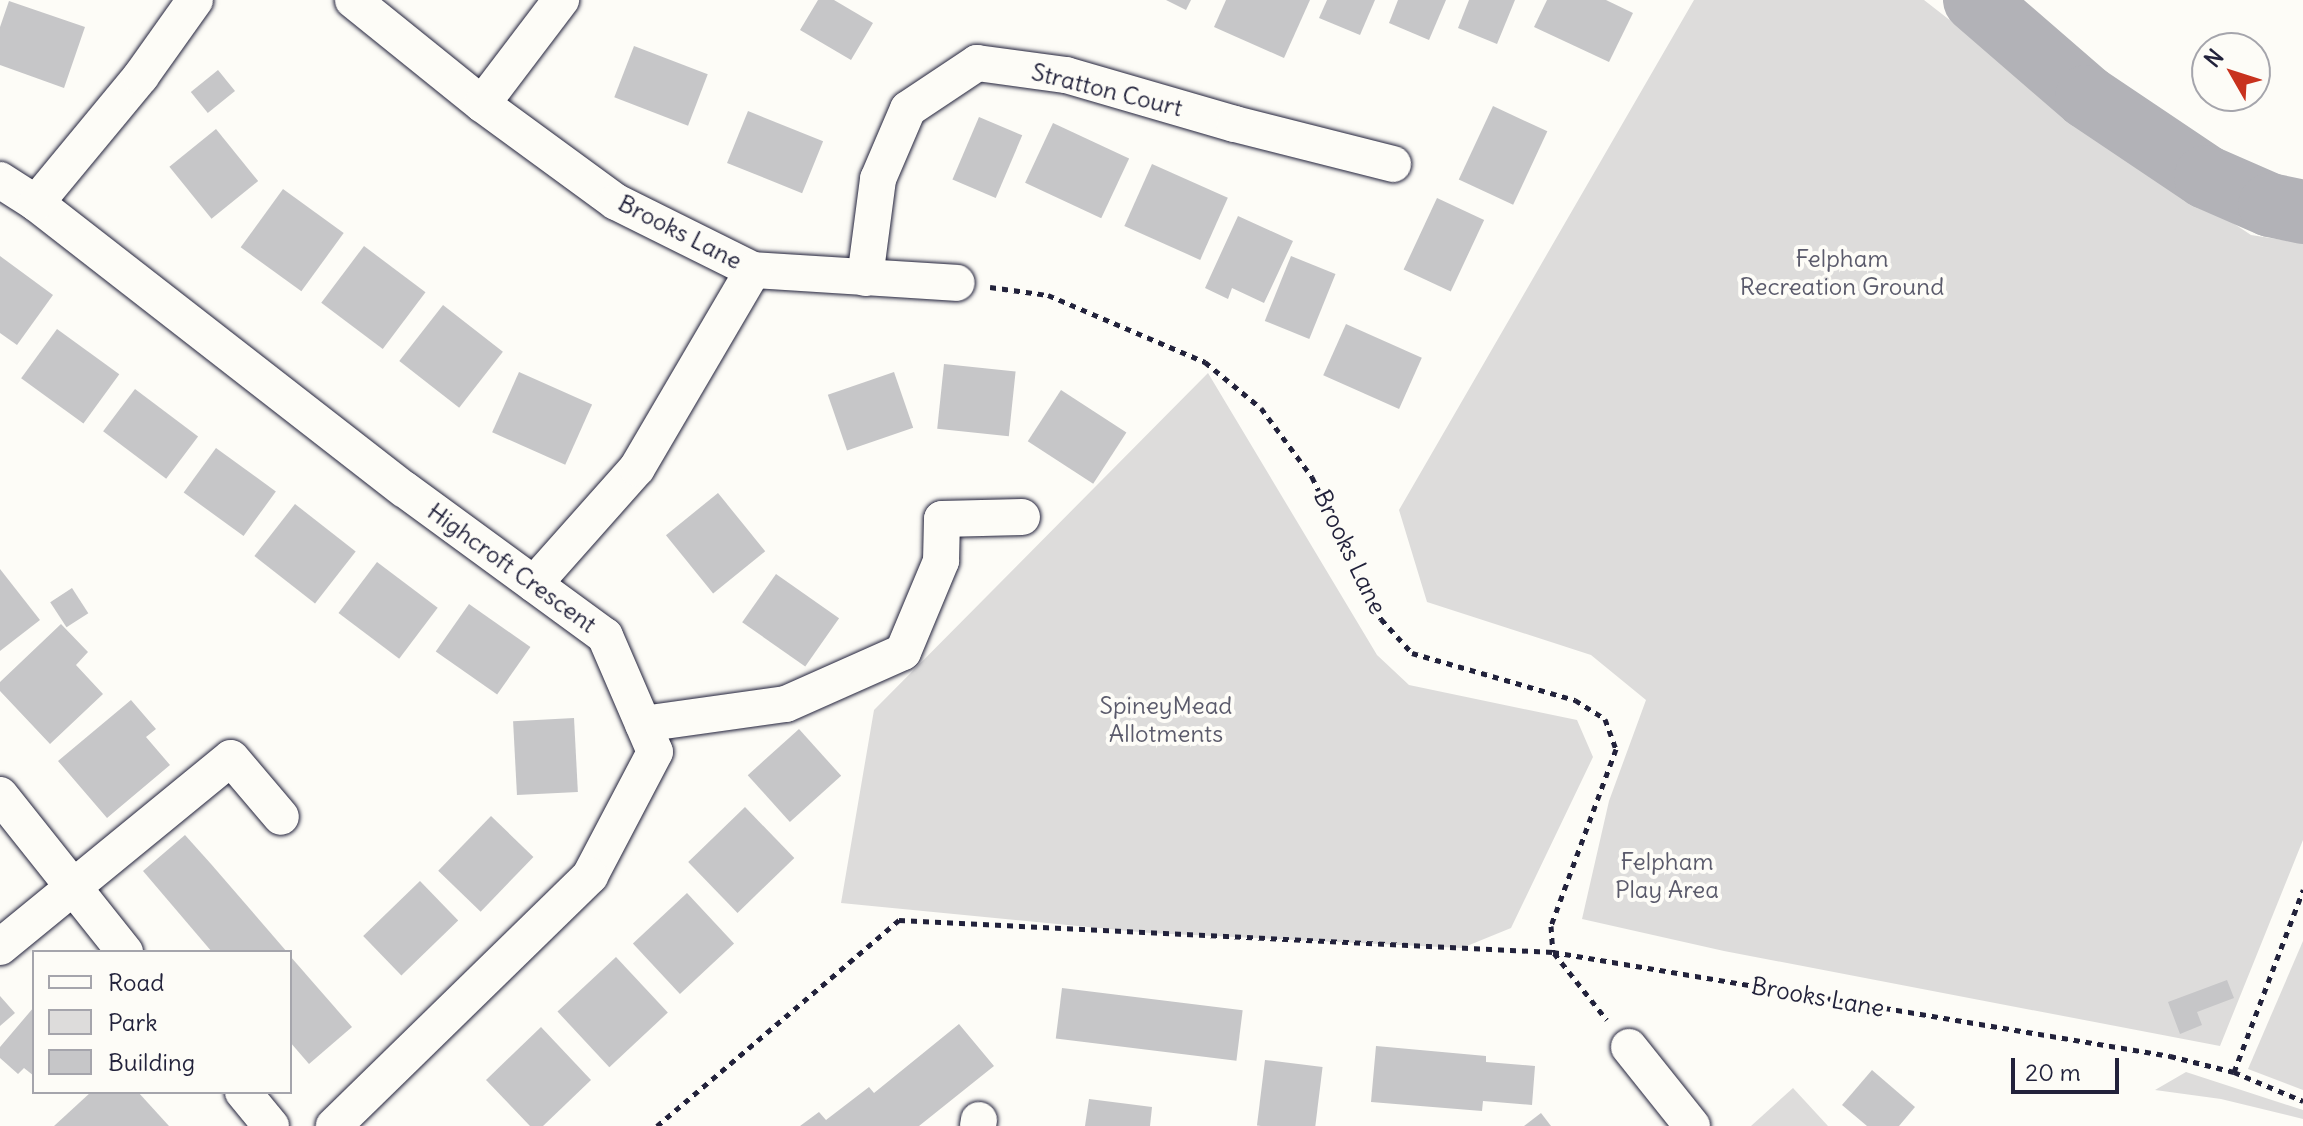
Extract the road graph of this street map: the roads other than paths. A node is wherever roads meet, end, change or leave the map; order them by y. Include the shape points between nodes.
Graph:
1 (195, 0) edge
2 (353, 0) edge
3 (561, 0) edge
4 (482, 104) junction
5 (1393, 164) dead end
6 (0, 180) edge
7 (36, 203) junction
8 (753, 270) junction
9 (865, 278) junction
10 (957, 283) road end
11 (1022, 517) dead end
12 (534, 584) junction
13 (643, 724) junction
14 (0, 795) edge
15 (281, 817) dead end
16 (72, 889) junction
17 (0, 947) edge
18 (123, 950) edge
19 (1629, 1047) road end
20 (245, 1094) edge
21 (271, 1126) edge
22 (334, 1126) edge
23 (1692, 1126) edge

1 - 7 street via 141,76
2 - 4 street, Brooks Lane
3 - 4 street
4 - 8 street, Brooks Lane via 616,202
5 - 9 street, Stratton Court via 1066,75 977,63 908,109 878,179
6 - 7 street, Highcroft Crescent
7 - 12 street, Highcroft Crescent
8 - 9 street, Brooks Lane
8 - 12 street via 637,468
9 - 10 street, Brooks Lane
11 - 13 street via 942,519 941,561 903,652 786,704
12 - 13 street, Highcroft Crescent via 605,636
13 - 22 street, Highcroft Crescent via 655,752 590,876
14 - 16 street
15 - 16 street via 231,758
16 - 17 street
16 - 18 street
19 - 23 street
20 - 21 street

